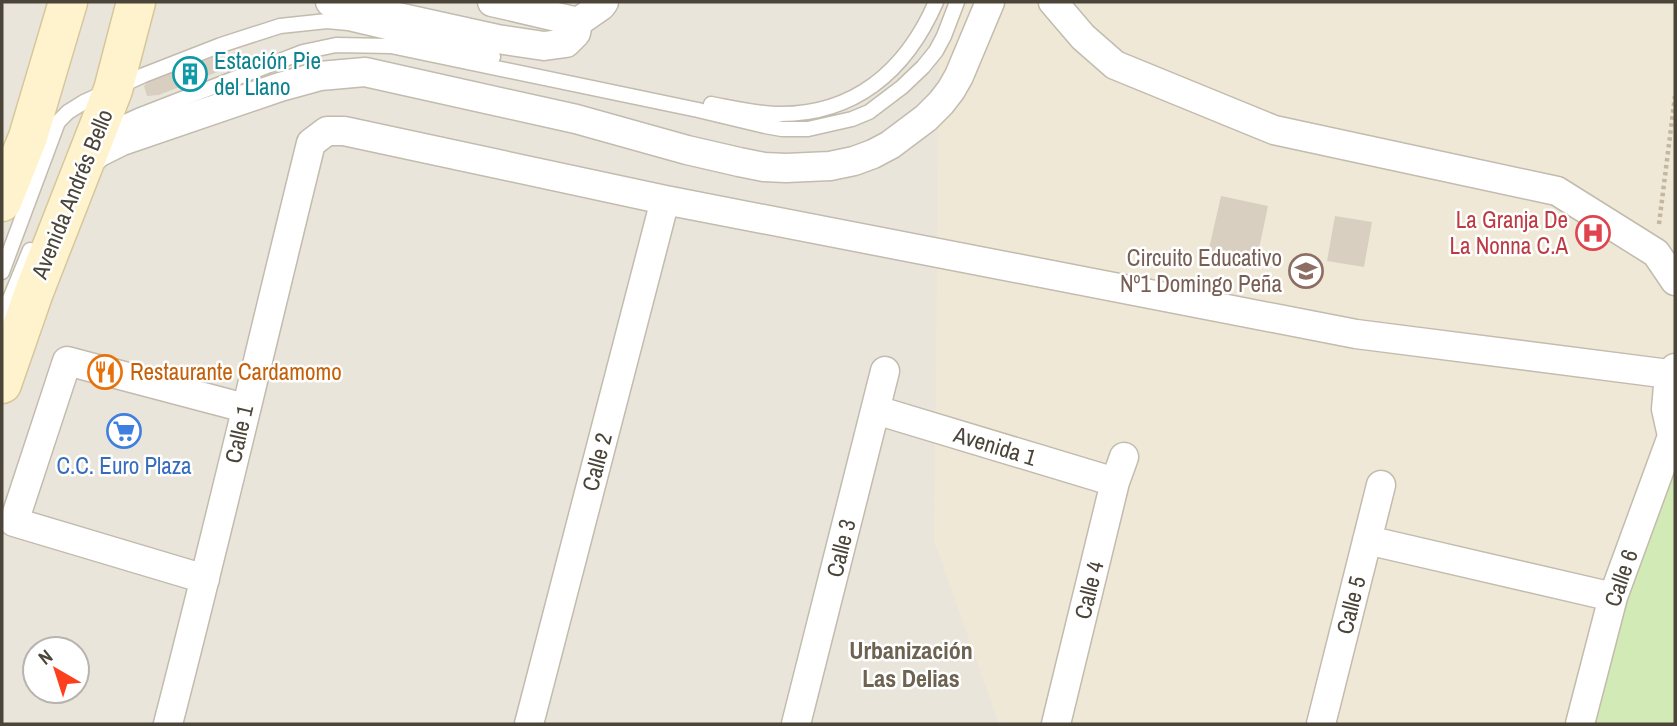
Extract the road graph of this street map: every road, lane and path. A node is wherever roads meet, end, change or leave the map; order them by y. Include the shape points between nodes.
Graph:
1 (68, 2) edge
2 (136, 2) edge
3 (330, 2) edge
4 (492, 2) edge
5 (604, 2) edge
6 (936, 2) edge
7 (957, 2) edge
8 (990, 2) edge
9 (1054, 2) edge
10 (578, 22) junction
11 (113, 90) junction
12 (1675, 96) edge
13 (85, 149) junction
14 (665, 200) junction
15 (2, 202) edge
16 (34, 241) dead end
17 (1656, 253) junction
18 (2, 272) edge
19 (1675, 281) edge
20 (2, 318) edge
21 (885, 371) dead end
22 (1672, 371) edge
23 (2, 384) edge
24 (246, 408) junction
25 (876, 410) junction
26 (1674, 435) edge
27 (1119, 470) joint
28 (1381, 485) dead end
29 (1367, 540) junction
30 (205, 579) junction
31 (1613, 597) junction
32 (168, 724) edge
33 (529, 724) edge
34 (796, 724) edge
35 (1056, 724) edge
36 (1321, 724) edge
37 (1580, 724) edge

1 - 15 street via 28,137
2 - 11 street, Avenida Andrés Bello
3 - 10 street via 544,46 566,43 576,33
4 - 10 street
5 - 10 street
6 - 11 lane via 909,50 872,86 854,98 800,113 754,112 710,104 327,21 280,26 221,45
7 - 13 lane via 936,51 902,87 869,113 808,129 765,127 391,46 352,44 316,48 283,59 138,116
8 - 13 street via 959,76 941,103 890,145 830,166 786,168 739,162 576,119 365,72 320,76 280,87 98,153
9 - 17 street via 1083,37 1115,65 1274,130 1557,191
11 - 13 street, Avenida Andrés Bello
11 - 18 lane via 76,107 58,122
12 - 17 path
13 - 23 street, Avenida Andrés Bello
14 - 22 street via 1356,334
14 - 24 street, Calle 1 via 327,131 312,144
14 - 33 street, Calle 2
16 - 20 lane
17 - 19 street
21 - 25 street, Calle 3
22 - 26 street via 1666,409
24 - 30 street, Calle 1
24 - 30 street via 67,361 14,522
25 - 27 street, Avenida 1
25 - 34 street, Calle 3
26 - 31 street, Calle 6
27 - 35 street, Calle 4
28 - 29 street, Calle 5
29 - 31 street
29 - 36 street, Calle 5
30 - 32 street, Calle 1
31 - 37 street, Calle 6

